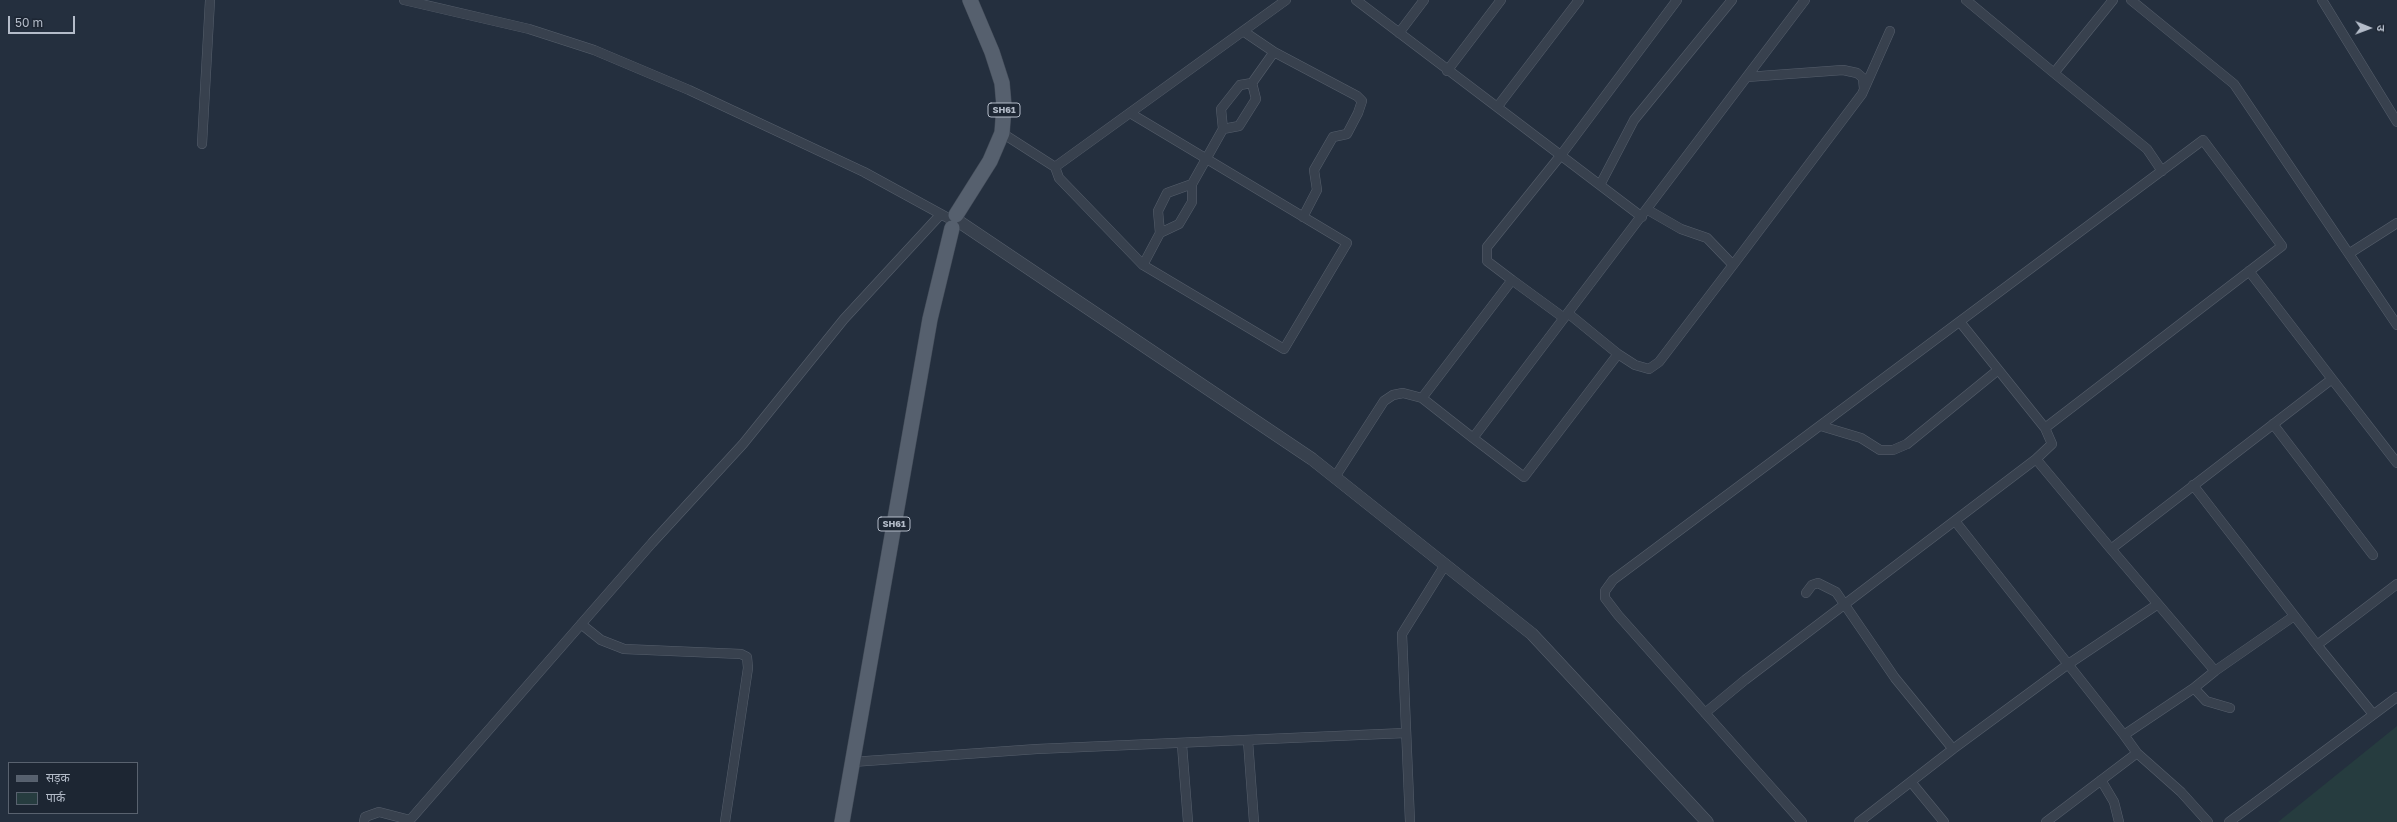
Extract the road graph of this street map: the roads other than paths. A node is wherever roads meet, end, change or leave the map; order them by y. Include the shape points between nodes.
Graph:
1 (210, 0) edge
2 (404, 0) edge
3 (970, 0) edge
4 (1286, 0) edge
5 (1356, 0) edge
6 (1424, 0) edge
7 (1501, 0) edge
8 (1579, 0) edge
9 (1677, 0) edge
10 (1732, 0) edge
11 (1805, 0) edge
12 (1966, 0) edge
13 (2113, 0) edge
14 (2131, 0) edge
15 (2322, 0) edge
16 (1243, 31) junction
17 (1890, 32) dead end
18 (1399, 33) junction
19 (1274, 52) junction
20 (1447, 71) junction
21 (2054, 73) junction
22 (1747, 78) junction
23 (1252, 83) junction
24 (1862, 94) junction
25 (1498, 106) junction
26 (1130, 112) junction
27 (2397, 122) edge
28 (1223, 129) junction
29 (1002, 133) junction
30 (202, 144) dead end
31 (1561, 155) junction
32 (1205, 158) junction
33 (1055, 167) junction
34 (2162, 171) junction
35 (1192, 184) junction
36 (1600, 184) junction
37 (1645, 214) junction
38 (1303, 217) junction
39 (952, 220) junction
40 (2397, 223) edge
41 (1160, 233) junction
42 (2350, 253) junction
43 (1143, 265) junction
44 (1734, 266) junction
45 (2249, 271) junction
46 (1512, 280) junction
47 (1566, 316) junction
48 (1960, 322) junction
49 (2397, 325) edge
50 (1618, 354) junction
51 (1998, 370) junction
52 (2332, 379) junction
53 (1422, 398) junction
54 (2274, 424) junction
55 (1821, 426) junction
56 (2045, 428) junction
57 (1473, 438) junction
58 (2036, 459) junction
59 (2397, 464) edge
60 (1335, 477) junction
61 (2193, 485) junction
62 (1955, 521) junction
63 (2111, 549) junction
64 (2373, 555) dead end
65 (1445, 565) junction
66 (2397, 584) edge
67 (1806, 593) dead end
68 (1845, 604) junction
69 (2158, 604) junction
70 (2294, 616) junction
71 (581, 624) junction
72 (2317, 645) junction
73 (2067, 665) junction
74 (2215, 671) junction
75 (2194, 688) junction
76 (2397, 697) edge
77 (2230, 708) dead end
78 (1705, 713) junction
79 (2374, 714) junction
80 (1405, 733) junction
81 (2124, 735) junction
82 (1248, 741) junction
83 (1182, 745) junction
84 (1953, 749) junction
85 (2137, 753) junction
86 (852, 762) junction
87 (2101, 780) junction
88 (1910, 782) junction
89 (364, 822) edge
90 (725, 822) edge
91 (842, 822) edge
92 (1188, 822) edge
93 (1254, 822) edge
94 (1410, 822) edge
95 (1707, 822) edge
96 (1802, 822) edge
97 (1859, 822) edge
98 (1944, 822) edge
99 (2046, 822) edge
100 (2119, 822) edge
101 (2208, 822) edge
102 (2229, 822) edge

1 - 30 street
2 - 39 street via 529,29 594,50 689,90 864,172
3 - 29 main road, SH61 via 1002,83
4 - 16 street
5 - 18 street
6 - 18 street
7 - 20 street
8 - 25 street
9 - 31 street
10 - 36 street via 1634,120
11 - 22 street
12 - 21 street
13 - 21 street
14 - 42 street via 2234,84
15 - 27 street
16 - 19 street
16 - 26 street
17 - 24 street
18 - 20 street
19 - 23 street
19 - 38 street via 1362,101 1347,134 1333,137 1314,170 1317,190
20 - 25 street
21 - 34 street via 2147,149
22 - 24 street via 1843,70 1857,73 1863,78 1865,84
22 - 37 street
23 - 28 street via 1240,85 1221,109
23 - 28 street via 1256,99 1239,126
24 - 44 street
25 - 31 street
26 - 32 street
26 - 33 street
28 - 32 street
29 - 33 street
29 - 39 main road, SH61 via 990,161
31 - 36 street
31 - 46 street via 1487,247 1487,261
32 - 35 street
32 - 38 street
33 - 43 street via 1059,178
34 - 45 street via 2203,140 2282,246
34 - 48 street
35 - 41 street via 1192,202 1179,224
35 - 41 street via 1167,193 1158,211
36 - 37 street
37 - 44 street via 1707,238
37 - 47 street
38 - 43 street via 1347,243 1284,349
39 - 60 street via 1312,459
39 - 71 street via 844,319 743,444
39 - 86 main road, SH61 via 930,319
40 - 42 street
41 - 43 street
42 - 49 street
44 - 50 street via 1654,366 1643,369
45 - 52 street
45 - 56 street
46 - 47 street
46 - 53 street
47 - 50 street
47 - 57 street
48 - 51 street
48 - 55 street
50 - 57 street via 1524,477
51 - 55 street via 1906,444 1893,450 1880,450 1861,438
51 - 56 street
52 - 54 street
52 - 59 street
53 - 57 street
53 - 60 street via 1403,393 1393,395 1384,401
54 - 61 street
54 - 64 street
55 - 78 street via 1613,580 1605,591 1605,598 1618,615
56 - 58 street via 2052,444
58 - 62 street
58 - 63 street
60 - 65 street
61 - 63 street
61 - 70 street
62 - 68 street
62 - 73 street
63 - 69 street
65 - 80 street via 1402,634
65 - 95 street via 1532,634
66 - 72 street
67 - 68 street via 1815,584 1822,584 1833,589
68 - 78 street
68 - 84 street via 1896,678
69 - 73 street
69 - 74 street
70 - 72 street
70 - 74 street
71 - 89 street via 410,820 379,812 366,817
71 - 90 street via 601,640 624,649 740,654 747,657 748,668
72 - 79 street
73 - 81 street
73 - 84 street
74 - 75 street
75 - 77 street via 2206,701
75 - 81 street
76 - 79 street
78 - 96 street
79 - 102 street
80 - 82 street
80 - 94 street
81 - 85 street
82 - 83 street
82 - 93 street
83 - 86 street via 1037,749
83 - 92 street
84 - 88 street
85 - 87 street
85 - 101 street via 2182,792
86 - 91 main road, SH61
87 - 99 street
87 - 100 street via 2114,802
88 - 97 street
88 - 98 street

